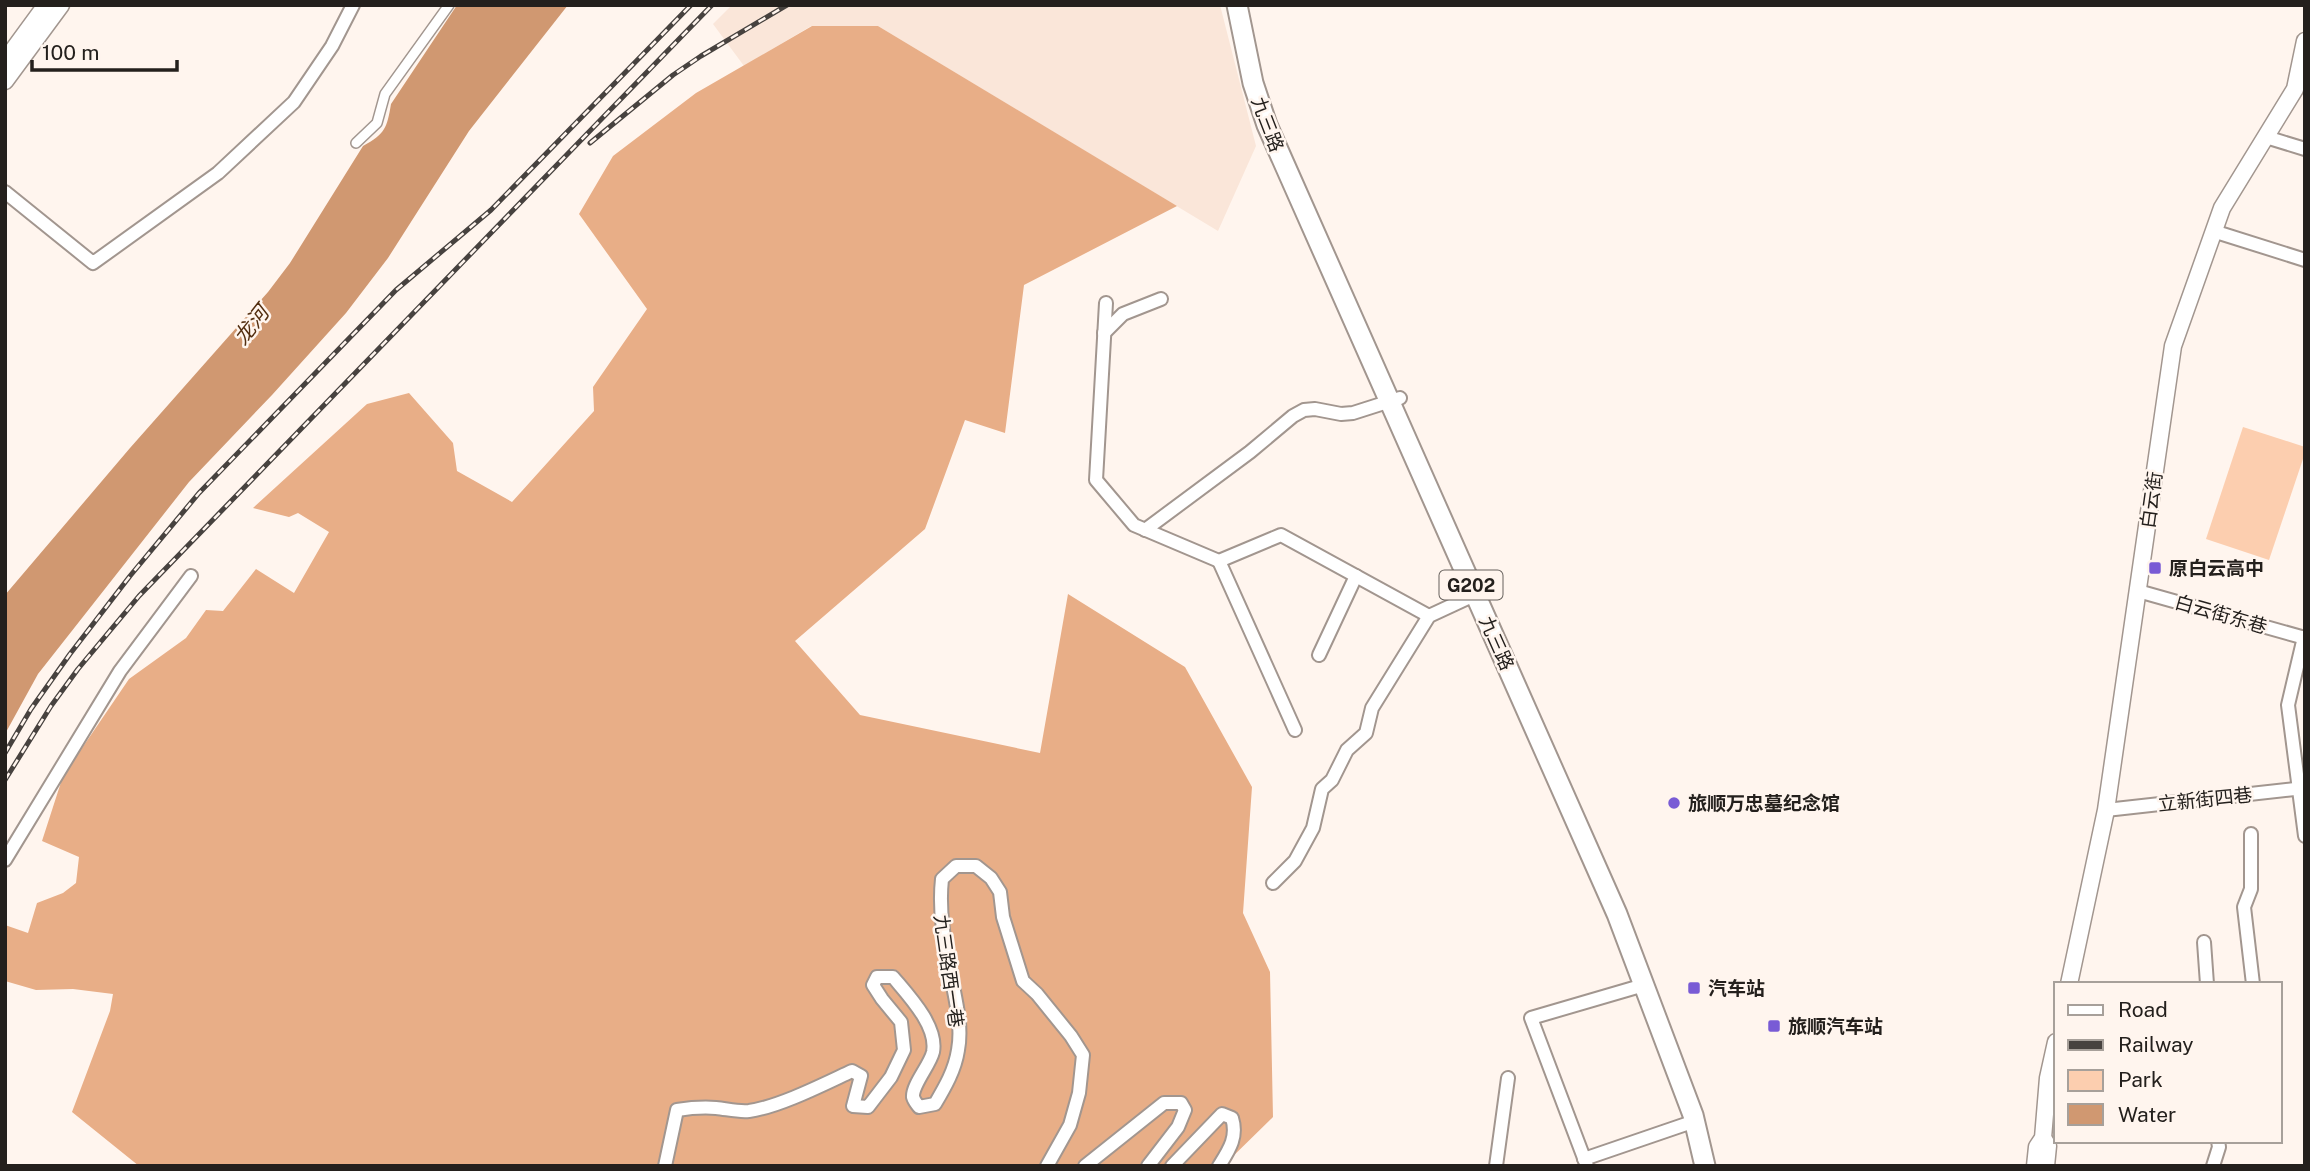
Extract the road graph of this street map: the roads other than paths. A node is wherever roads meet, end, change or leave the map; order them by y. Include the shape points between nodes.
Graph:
1 (46, 5) edge
2 (61, 5) edge
3 (352, 5) edge
4 (449, 5) edge
5 (1237, 5) edge
6 (1249, 5) edge
7 (2305, 41) edge
8 (5, 61) edge
9 (5, 80) edge
10 (2266, 137) junction
11 (356, 143) dead end
12 (2305, 149) edge
13 (5, 192) edge
14 (2213, 231) junction
15 (2305, 260) edge
16 (1161, 299) dead end
17 (1106, 303) dead end
18 (1104, 333) junction
19 (1395, 400) junction
20 (1145, 530) junction
21 (1219, 561) junction
22 (191, 576) dead end
23 (1356, 576) junction
24 (2138, 591) junction
25 (1480, 592) junction
26 (1429, 616) junction
27 (2304, 638) edge
28 (1320, 655) dead end
29 (1294, 730) dead end
30 (2302, 788) edge
31 (2106, 810) junction
32 (2251, 834) dead end
33 (2305, 836) edge
34 (5, 860) edge
35 (1273, 883) dead end
36 (2204, 942) dead end
37 (2069, 982) edge
38 (2207, 982) edge
39 (2253, 982) edge
40 (1644, 985) junction
41 (2054, 1052) edge
42 (1508, 1078) dead end
43 (1695, 1121) junction
44 (2221, 1143) edge
45 (1585, 1162) edge
46 (2042, 1165) edge
47 (665, 1166) edge
48 (1047, 1166) edge
49 (1085, 1166) edge
50 (1148, 1166) edge
51 (1172, 1166) edge
52 (1219, 1166) edge
53 (1496, 1166) edge
54 (1705, 1166) edge
55 (1717, 1166) edge
56 (2213, 1166) edge

1 - 8 main road
2 - 9 main road
3 - 13 street via 332,46 294,102 218,173 93,263
4 - 11 street via 385,94 377,124
5 - 19 highway, 九三路 / G202 via 1263,115
6 - 19 highway, 九三路 / G202 via 1270,100
7 - 10 main road, 白云街 via 2295,89
10 - 12 street
10 - 14 main road, 白云街
14 - 15 street
14 - 24 main road, 白云街 via 2172,346
16 - 18 street via 1123,314
17 - 18 street
18 - 20 street via 1096,480 1134,524
19 - 20 street via 1353,413 1304,410
19 - 25 highway, 九三路 / G202
20 - 21 street
21 - 23 street via 1281,535
21 - 29 street
22 - 34 street via 120,671
23 - 26 street
23 - 28 street
24 - 27 street, 白云街东巷
24 - 31 main road, 白云街
25 - 26 street
25 - 40 highway, 九三路 / G202
25 - 55 highway, 九三路 / G202 via 1626,910 1703,1111
26 - 35 street via 1373,708 1366,733 1347,750 1332,780 1322,789 1313,828 1295,861
27 - 30 street via 2288,705
30 - 31 street, 立新街四巷
30 - 33 street
31 - 37 main road, 白云街
32 - 39 street via 2251,889 2244,907
36 - 38 street
40 - 43 highway, 九三路 / G202
40 - 45 street via 1531,1018
41 - 46 main road via 2043,1138 2048,1146
42 - 53 street
43 - 45 street
43 - 54 highway, 九三路 / G202
44 - 56 street
47 - 48 street, 九三路西一巷 via 677,1110 752,1111 852,1071 861,1076 853,1106 869,1107 904,1050 901,1022 873,985 877,977 892,977 917,1004 930,1028 934,1051 914,1097 919,1107 935,1104 959,1048 958,1013 944,941 942,879 956,866 976,866 1000,892 1023,981 1083,1055 1070,1125
49 - 50 street via 1164,1103 1181,1103 1185,1110 1178,1127
51 - 52 street via 1222,1114 1232,1118 1236,1129

